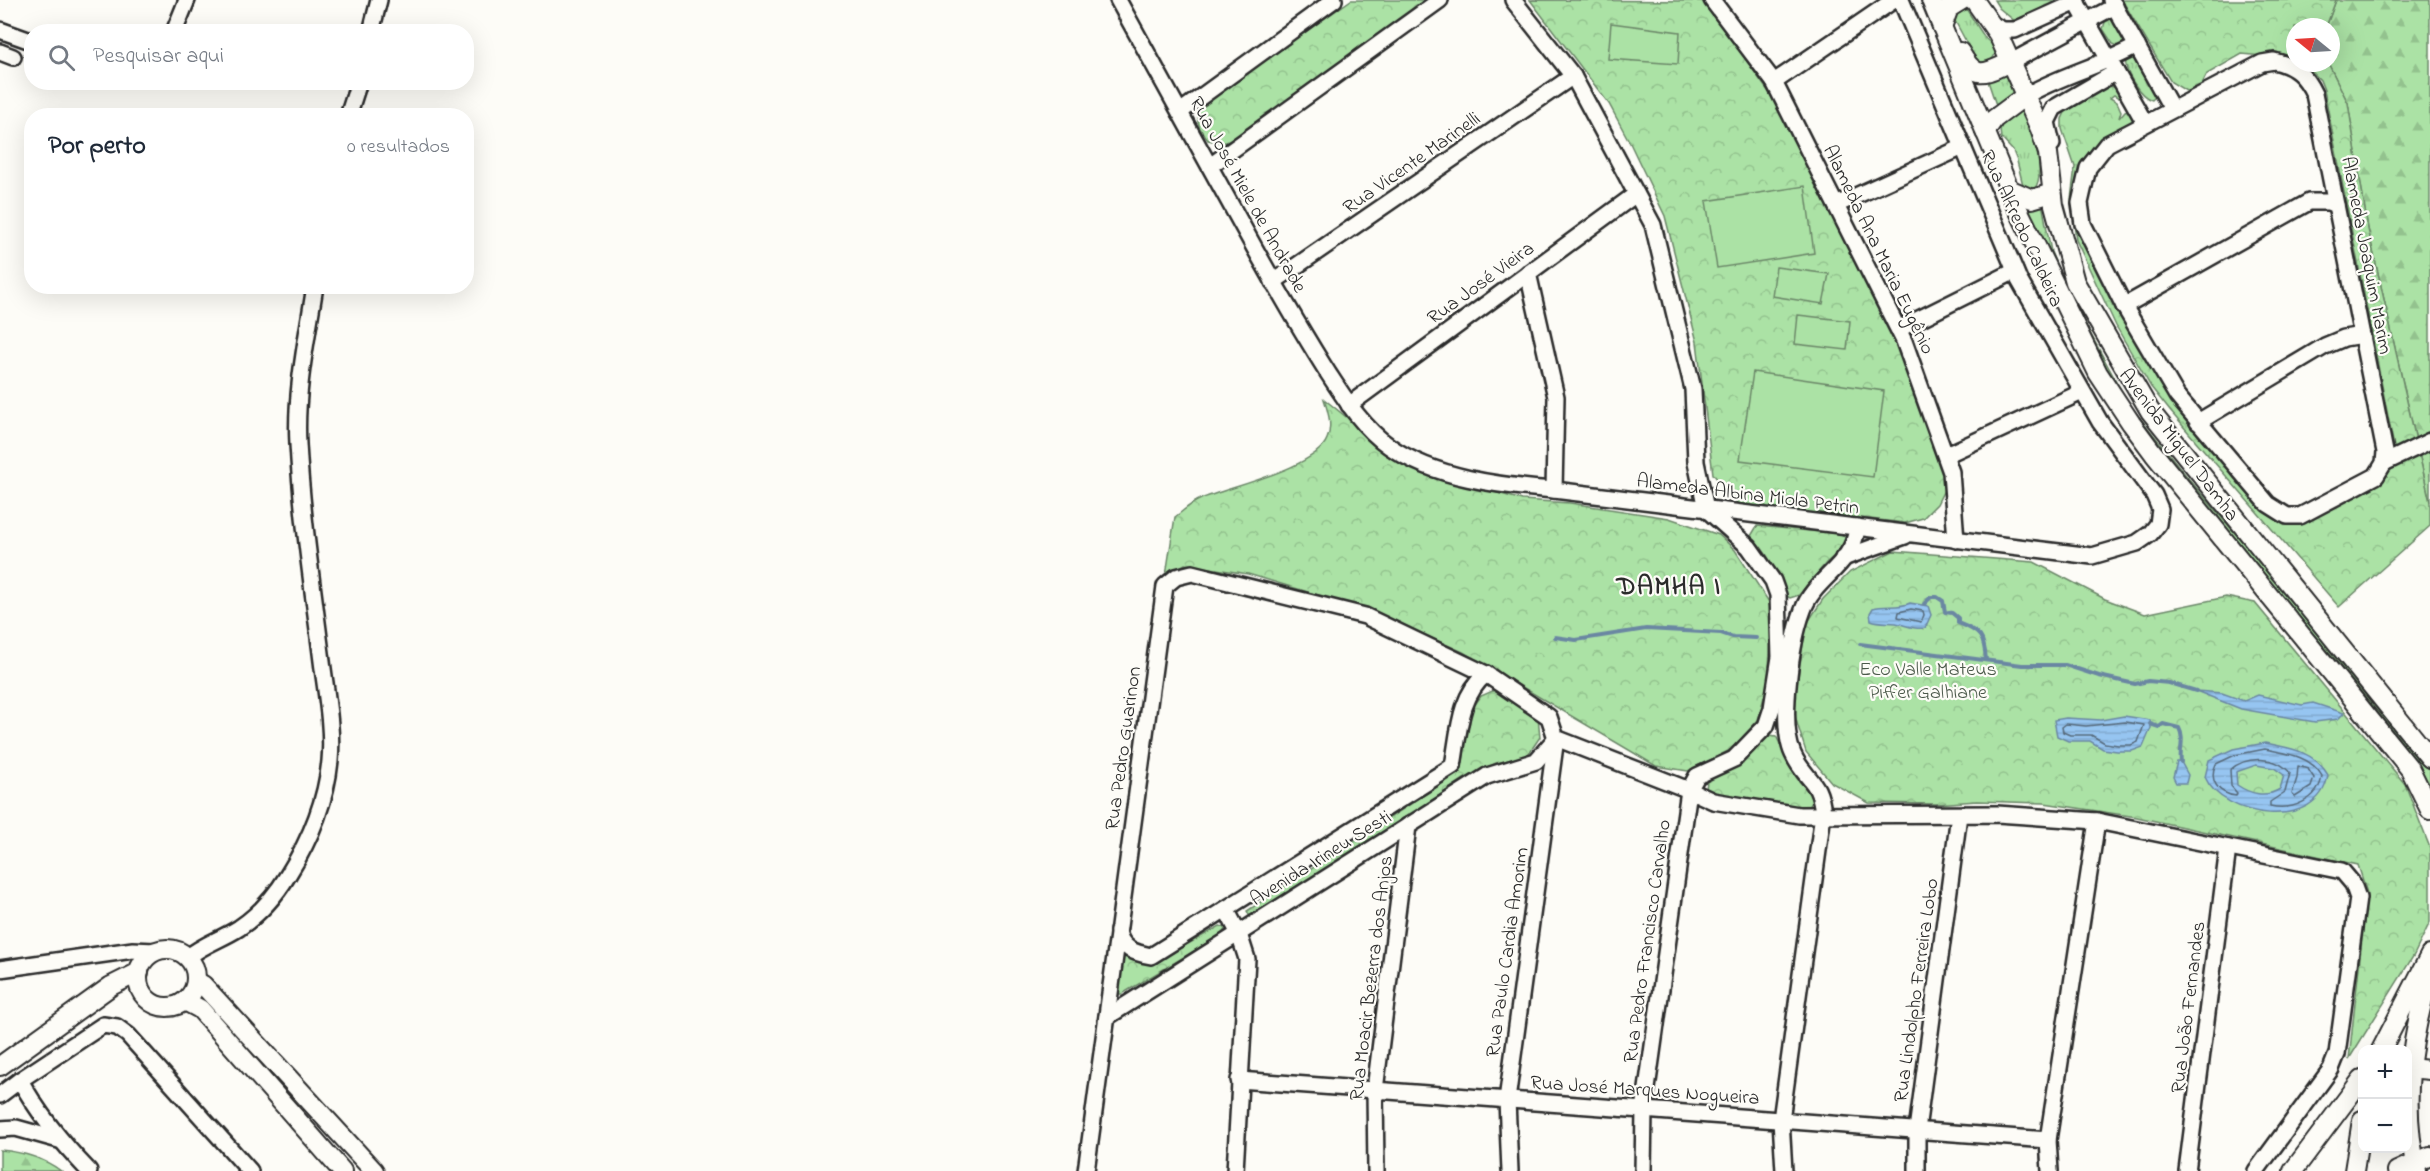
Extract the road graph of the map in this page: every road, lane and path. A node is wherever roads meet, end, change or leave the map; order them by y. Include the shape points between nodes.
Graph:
1 (187, 0) edge
2 (1118, 0) edge
3 (1334, 0) edge
4 (1440, 0) edge
5 (1513, 0) edge
6 (1712, 0) edge
7 (1894, 0) edge
8 (1901, 0) edge
9 (1931, 0) edge
10 (376, 1) edge
11 (1970, 1) edge
12 (2076, 1) edge
13 (2113, 3) edge
14 (2088, 22) junction
15 (177, 24) edge
16 (372, 24) edge
17 (1991, 24) junction
18 (1942, 28) junction
19 (0, 30) edge
20 (24, 39) edge
21 (2137, 46) junction
22 (2011, 62) junction
23 (2113, 67) junction
24 (1573, 76) junction
25 (1774, 82) junction
26 (356, 90) edge
27 (2025, 96) junction
28 (351, 108) edge
29 (2172, 110) junction
30 (1180, 112) junction
31 (2145, 123) junction
32 (1985, 132) junction
33 (1963, 147) junction
34 (1210, 166) junction
35 (2009, 189) junction
36 (2052, 193) junction
37 (1636, 194) junction
38 (1836, 205) junction
39 (2336, 205) junction
40 (2015, 271) junction
41 (1527, 273) junction
42 (1273, 282) junction
43 (314, 294) edge
44 (2124, 306) junction
45 (1899, 329) junction
46 (2362, 334) junction
47 (2082, 392) junction
48 (1349, 405) junction
49 (2198, 422) junction
50 (2430, 441) edge
51 (1946, 455) junction
52 (2384, 463) junction
53 (1554, 490) junction
54 (1706, 509) junction
55 (2158, 524) joint
56 (1857, 527) junction
57 (1911, 534) junction
58 (1956, 540) junction
59 (1843, 558) junction
60 (1486, 674) junction
61 (1556, 738) junction
62 (2430, 758) edge
63 (1689, 790) junction
64 (2430, 810) edge
65 (1823, 814) junction
66 (1959, 815) junction
67 (2097, 821) junction
68 (1408, 826) junction
69 (2228, 848) junction
70 (1226, 909) junction
71 (1118, 930) junction
72 (1239, 934) junction
73 (155, 951) junction
74 (118, 953) junction
75 (2430, 955) edge
76 (188, 957) junction
77 (0, 969) edge
78 (140, 970) junction
79 (2430, 974) edge
80 (196, 981) junction
81 (111, 986) junction
82 (143, 994) junction
83 (185, 1001) junction
84 (1107, 1017) junction
85 (2384, 1045) edge
86 (2412, 1046) edge
87 (0, 1066) edge
88 (2412, 1068) edge
89 (2430, 1070) edge
90 (20, 1080) junction
91 (1239, 1080) junction
92 (2358, 1083) edge
93 (1375, 1090) junction
94 (0, 1095) edge
95 (2408, 1099) edge
96 (1507, 1100) junction
97 (1644, 1110) junction
98 (1781, 1120) junction
99 (0, 1129) edge
100 (1917, 1130) junction
101 (59, 1140) junction
102 (2048, 1140) junction
103 (2358, 1146) edge
104 (2421, 1163) edge
105 (89, 1171) edge
106 (250, 1171) edge
107 (342, 1171) edge
108 (374, 1171) edge
109 (1086, 1171) edge
110 (1235, 1171) edge
111 (1376, 1171) edge
112 (1510, 1171) edge
113 (1643, 1171) edge
114 (1784, 1171) edge
115 (1917, 1171) edge
116 (2050, 1171) edge
117 (2187, 1171) edge
118 (2256, 1171) edge
119 (2293, 1171) edge
120 (2354, 1171) edge
121 (2397, 1171) edge

1 - 15 street
2 - 30 street, Rua José Miele de Andrade
3 - 30 street
4 - 34 street
5 - 24 street
6 - 25 street, Alameda Ana Maria Eugênio
7 - 25 street
8 - 33 street, Rua Alfredo Caldeira
9 - 18 street, Avenida Miguel Damha
10 - 16 street
11 - 17 street, Avenida Miguel Damha
11 - 18 street via 1949,8
12 - 14 street
12 - 17 street via 2014,30
13 - 14 street
13 - 21 street
14 - 22 street
14 - 23 street
17 - 22 street, Avenida Miguel Damha
18 - 22 street via 1973,71 1989,73
18 - 32 street, Avenida Miguel Damha
19 - 20 street
21 - 23 street
21 - 29 street
22 - 27 street, Avenida Miguel Damha
23 - 27 street via 2051,81
23 - 31 street
23 - 36 street via 2054,108 2050,115 2047,122 2058,171
24 - 37 street
24 - 42 street, Rua Vicente Marinelli
25 - 38 street, Alameda Ana Maria Eugênio
26 - 28 street
27 - 32 street via 1994,119
27 - 36 street, Avenida Miguel Damha via 2048,153
29 - 31 street
29 - 39 street, Alameda Joaquim Marim via 2262,63 2289,65 2308,81 2314,94
30 - 34 street, Rua José Miele de Andrade
31 - 44 street via 2107,144 2088,168 2082,185 2083,224
32 - 35 street, Avenida Miguel Damha
33 - 38 street
33 - 40 street, Rua Alfredo Caldeira
34 - 42 street, Rua José Miele de Andrade
35 - 36 street via 2032,199
35 - 64 street, Avenida Miguel Damha via 2098,374 2114,399 2154,454 2410,769
36 - 62 street, Avenida Miguel Damha via 2075,282 2150,411
37 - 41 street, Rua José Vieira
37 - 54 street via 1653,225 1693,389 1696,462
38 - 45 street, Alameda Ana Maria Eugênio
39 - 44 street via 2309,202
39 - 46 street, Alameda Joaquim Marim
40 - 45 street
40 - 47 street, Rua Alfredo Caldeira
41 - 48 street, Rua José Vieira
41 - 53 street via 1556,397
42 - 48 street, Rua José Miele de Andrade
43 - 76 street via 302,376 298,442 329,721 331,759 324,799 288,876 267,903 239,928
44 - 49 street via 2177,396
45 - 51 street, Alameda Ana Maria Eugênio
46 - 49 street via 2325,346
46 - 52 street, Alameda Joaquim Marim
47 - 51 street
47 - 55 street, Rua Alfredo Caldeira via 2154,495 2160,509
48 - 53 street, Alameda Albina Miola Petrin via 1389,446 1415,461 1503,486
49 - 52 street via 2268,504 2287,516 2300,516 2376,476
50 - 52 street
51 - 58 street, Alameda Ana Maria Eugênio
53 - 54 street, Alameda Albina Miola Petrin
54 - 56 street, Alameda Albina Miola Petrin
54 - 63 street via 1749,547 1773,581 1778,595 1780,657 1766,726 1734,759 1697,776
55 - 58 street, Alameda Albina Miola Petrin via 2138,543 2092,556
56 - 57 street, Alameda Albina Miola Petrin
56 - 59 street via 1852,549
57 - 58 street, Alameda Albina Miola Petrin
57 - 59 street
59 - 65 street via 1805,604 1798,623 1785,707 1785,730 1793,755 1822,797
60 - 61 street via 1549,717
60 - 70 street, Avenida Irineu Sesti via 1473,684 1464,705 1453,766
60 - 71 street, Rua Pedro Guarinon via 1365,616 1192,573 1176,577 1164,586
61 - 63 street
61 - 68 street, Avenida Irineu Sesti via 1536,761 1487,776
61 - 96 street, Rua Paulo Cardia Amorim
63 - 65 street via 1713,801 1799,815
63 - 97 street, Rua Pedro Francisco Carvalho
65 - 66 street
65 - 98 street
66 - 67 street
66 - 100 street, Rua Lindolpho Ferreira Lobo
67 - 69 street
67 - 102 street
68 - 72 street, Avenida Irineu Sesti
68 - 93 street, Rua Moacir Bezerra dos Anjos
69 - 117 street, Rua João Fernandes
69 - 118 street via 2342,871 2354,884 2358,898 2337,1054 2331,1069
70 - 71 street, Avenida Irineu Sesti via 1151,956 1127,948 1119,940
70 - 72 street
71 - 84 street, Rua Pedro Guarinon
72 - 84 street, Avenida Irineu Sesti
72 - 91 street via 1247,959
73 - 74 street
73 - 76 street via 173,949
73 - 78 street
74 - 77 street
74 - 78 street
75 - 85 street
76 - 80 street
78 - 81 street
78 - 82 street
79 - 86 street
80 - 83 street
80 - 108 street
81 - 82 street
81 - 87 street
82 - 83 street via 162,1007
83 - 107 street via 200,1009
84 - 109 street, Rua Pedro Guarinon
88 - 89 street
90 - 94 street
90 - 101 street via 32,1104
90 - 106 street via 103,1025 117,1027
91 - 93 street, Rua José Marques Nogueira
91 - 110 street
92 - 119 street
93 - 96 street, Rua José Marques Nogueira
93 - 111 street, Rua Moacir Bezerra dos Anjos
95 - 104 street via 2409,1134
96 - 97 street, Rua José Marques Nogueira
96 - 112 street, Rua Paulo Cardia Amorim
97 - 98 street, Rua José Marques Nogueira
97 - 113 street, Rua Pedro Francisco Carvalho
98 - 100 street, Rua José Marques Nogueira
98 - 114 street
99 - 101 street via 16,1128
100 - 102 street, Rua José Marques Nogueira
100 - 115 street, Rua Lindolpho Ferreira Lobo
101 - 105 street
102 - 116 street
103 - 120 street
104 - 121 street

